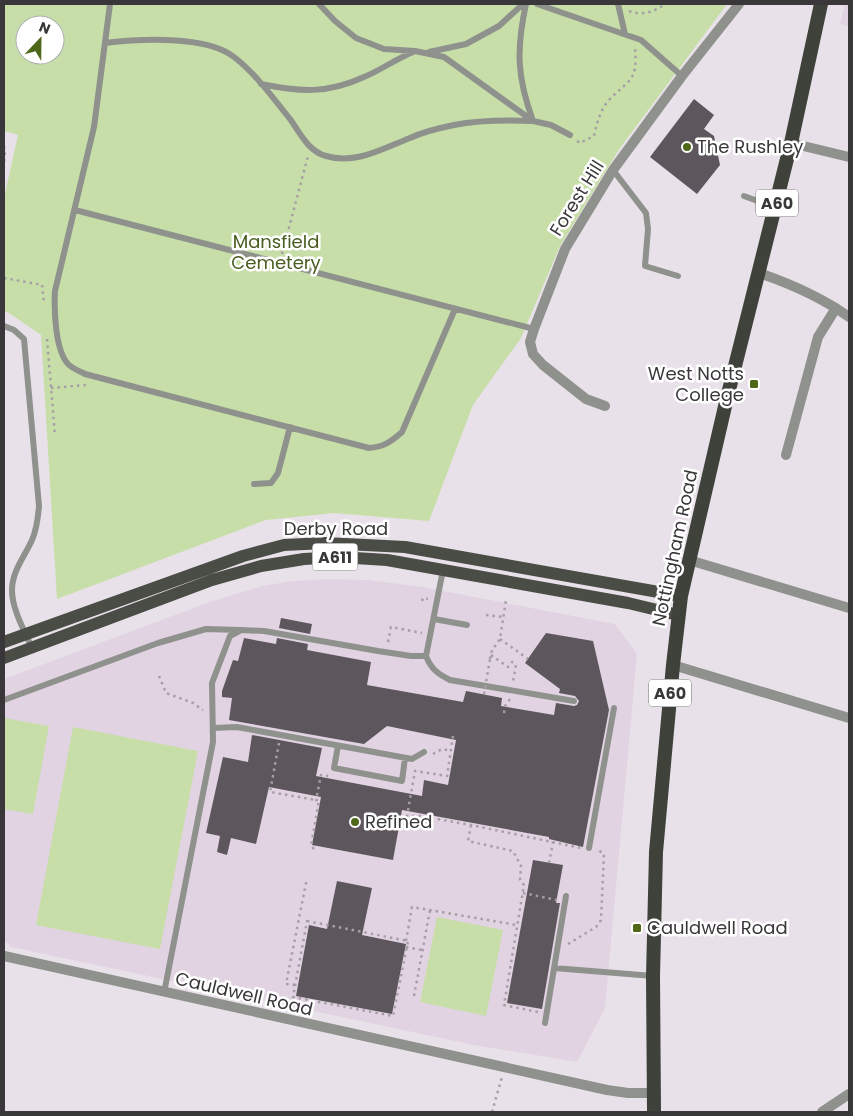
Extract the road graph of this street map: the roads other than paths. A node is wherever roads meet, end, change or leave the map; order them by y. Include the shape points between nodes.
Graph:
1 (110, 4) edge
2 (319, 4) edge
3 (524, 4) edge
4 (537, 4) edge
5 (739, 4) edge
6 (821, 4) edge
7 (555, 6) edge
8 (618, 6) edge
9 (625, 34) junction
10 (105, 43) junction
11 (415, 51) junction
12 (426, 53) junction
13 (682, 76) junction
14 (261, 84) junction
15 (533, 122) junction
16 (570, 136) road end
17 (791, 142) junction
18 (849, 156) edge
19 (613, 170) junction
20 (744, 196) dead end
21 (776, 207) junction
22 (75, 210) junction
23 (759, 273) junction
24 (678, 276) dead end
25 (836, 308) junction
26 (455, 309) junction
27 (849, 317) edge
28 (4, 326) edge
29 (534, 329) junction
30 (605, 406) dead end
31 (290, 427) junction
32 (786, 455) dead end
33 (254, 484) dead end
34 (689, 560) junction
35 (444, 570) junction
36 (681, 596) junction
37 (849, 608) edge
38 (678, 615) junction
39 (434, 619) junction
40 (467, 625) dead end
41 (241, 630) junction
42 (26, 634) junction
43 (4, 642) edge
44 (32, 648) junction
45 (426, 656) junction
46 (4, 658) edge
47 (673, 665) junction
48 (4, 700) edge
49 (574, 701) dead end
50 (614, 708) dead end
51 (849, 718) edge
52 (214, 728) junction
53 (338, 746) junction
54 (424, 752) dead end
55 (406, 758) junction
56 (589, 848) road end
57 (566, 899) road end
58 (4, 956) edge
59 (554, 968) junction
60 (653, 976) junction
61 (164, 993) junction
62 (545, 1024) dead end
63 (654, 1093) junction
64 (849, 1094) edge
65 (827, 1111) edge
66 (654, 1112) edge

1 - 10 lane
2 - 11 lane via 356,38 384,49
3 - 12 lane via 500,26 466,44
3 - 15 lane via 519,73
4 - 7 lane
5 - 13 street, Forest Hill
6 - 17 highway, Nottingham Road / A60
7 - 9 lane
8 - 9 lane
9 - 13 lane via 641,40
10 - 14 lane via 128,40 206,44 234,57
10 - 22 lane via 94,127
11 - 12 lane
11 - 14 lane via 365,77 325,90 291,90
12 - 15 lane via 444,57
13 - 19 street, Forest Hill
14 - 15 lane via 307,144 326,156 350,158 379,152 411,137 453,125 502,119
15 - 16 lane via 551,124
17 - 18 street
17 - 21 highway, Nottingham Road / A60
19 - 24 lane via 646,213 645,266
19 - 29 street, Forest Hill via 564,248
20 - 21 lane
21 - 23 highway, Nottingham Road / A60
22 - 26 lane
22 - 31 lane via 54,302 59,344 68,364 87,374
23 - 25 street via 794,285
23 - 34 highway, Nottingham Road / A60
25 - 27 street
25 - 32 street via 818,337
26 - 29 lane
26 - 31 lane via 402,432 389,443 369,448
28 - 42 lane via 24,340 39,506 38,523 16,570 12,589
29 - 30 street, Forest Hill via 530,342 533,354 543,365 586,399
31 - 33 lane via 278,473 271,483
34 - 36 highway, Nottingham Road / A60
34 - 37 street
35 - 38 main road, Derby Road / A611
35 - 39 lane
35 - 44 main road, Derby Road / A611 via 387,560 339,557 304,558 261,566 212,580
36 - 38 highway, Nottingham Road / A60
36 - 42 main road, Derby Road / A611 via 405,546 292,544 243,556
38 - 47 highway, Nottingham Road / A60
39 - 40 lane
39 - 45 lane
41 - 45 lane
41 - 48 lane via 206,629 158,643
41 - 52 lane via 230,636 212,682
42 - 43 main road, Derby Road / A611
42 - 44 lane
44 - 46 main road, Derby Road / A611
45 - 49 lane via 430,666 450,680
47 - 51 street
47 - 60 highway, Nottingham Road / A60 via 656,852
50 - 56 lane
52 - 53 lane via 237,727
52 - 61 lane
53 - 55 lane
53 - 55 lane via 334,768 402,781
54 - 55 lane via 412,759
57 - 59 lane
58 - 61 street, Cauldwell Road
59 - 60 lane
59 - 62 lane
60 - 63 highway, Nottingham Road / A60
61 - 63 street, Cauldwell Road via 607,1090
63 - 66 highway, Nottingham Road / A60
64 - 65 street

